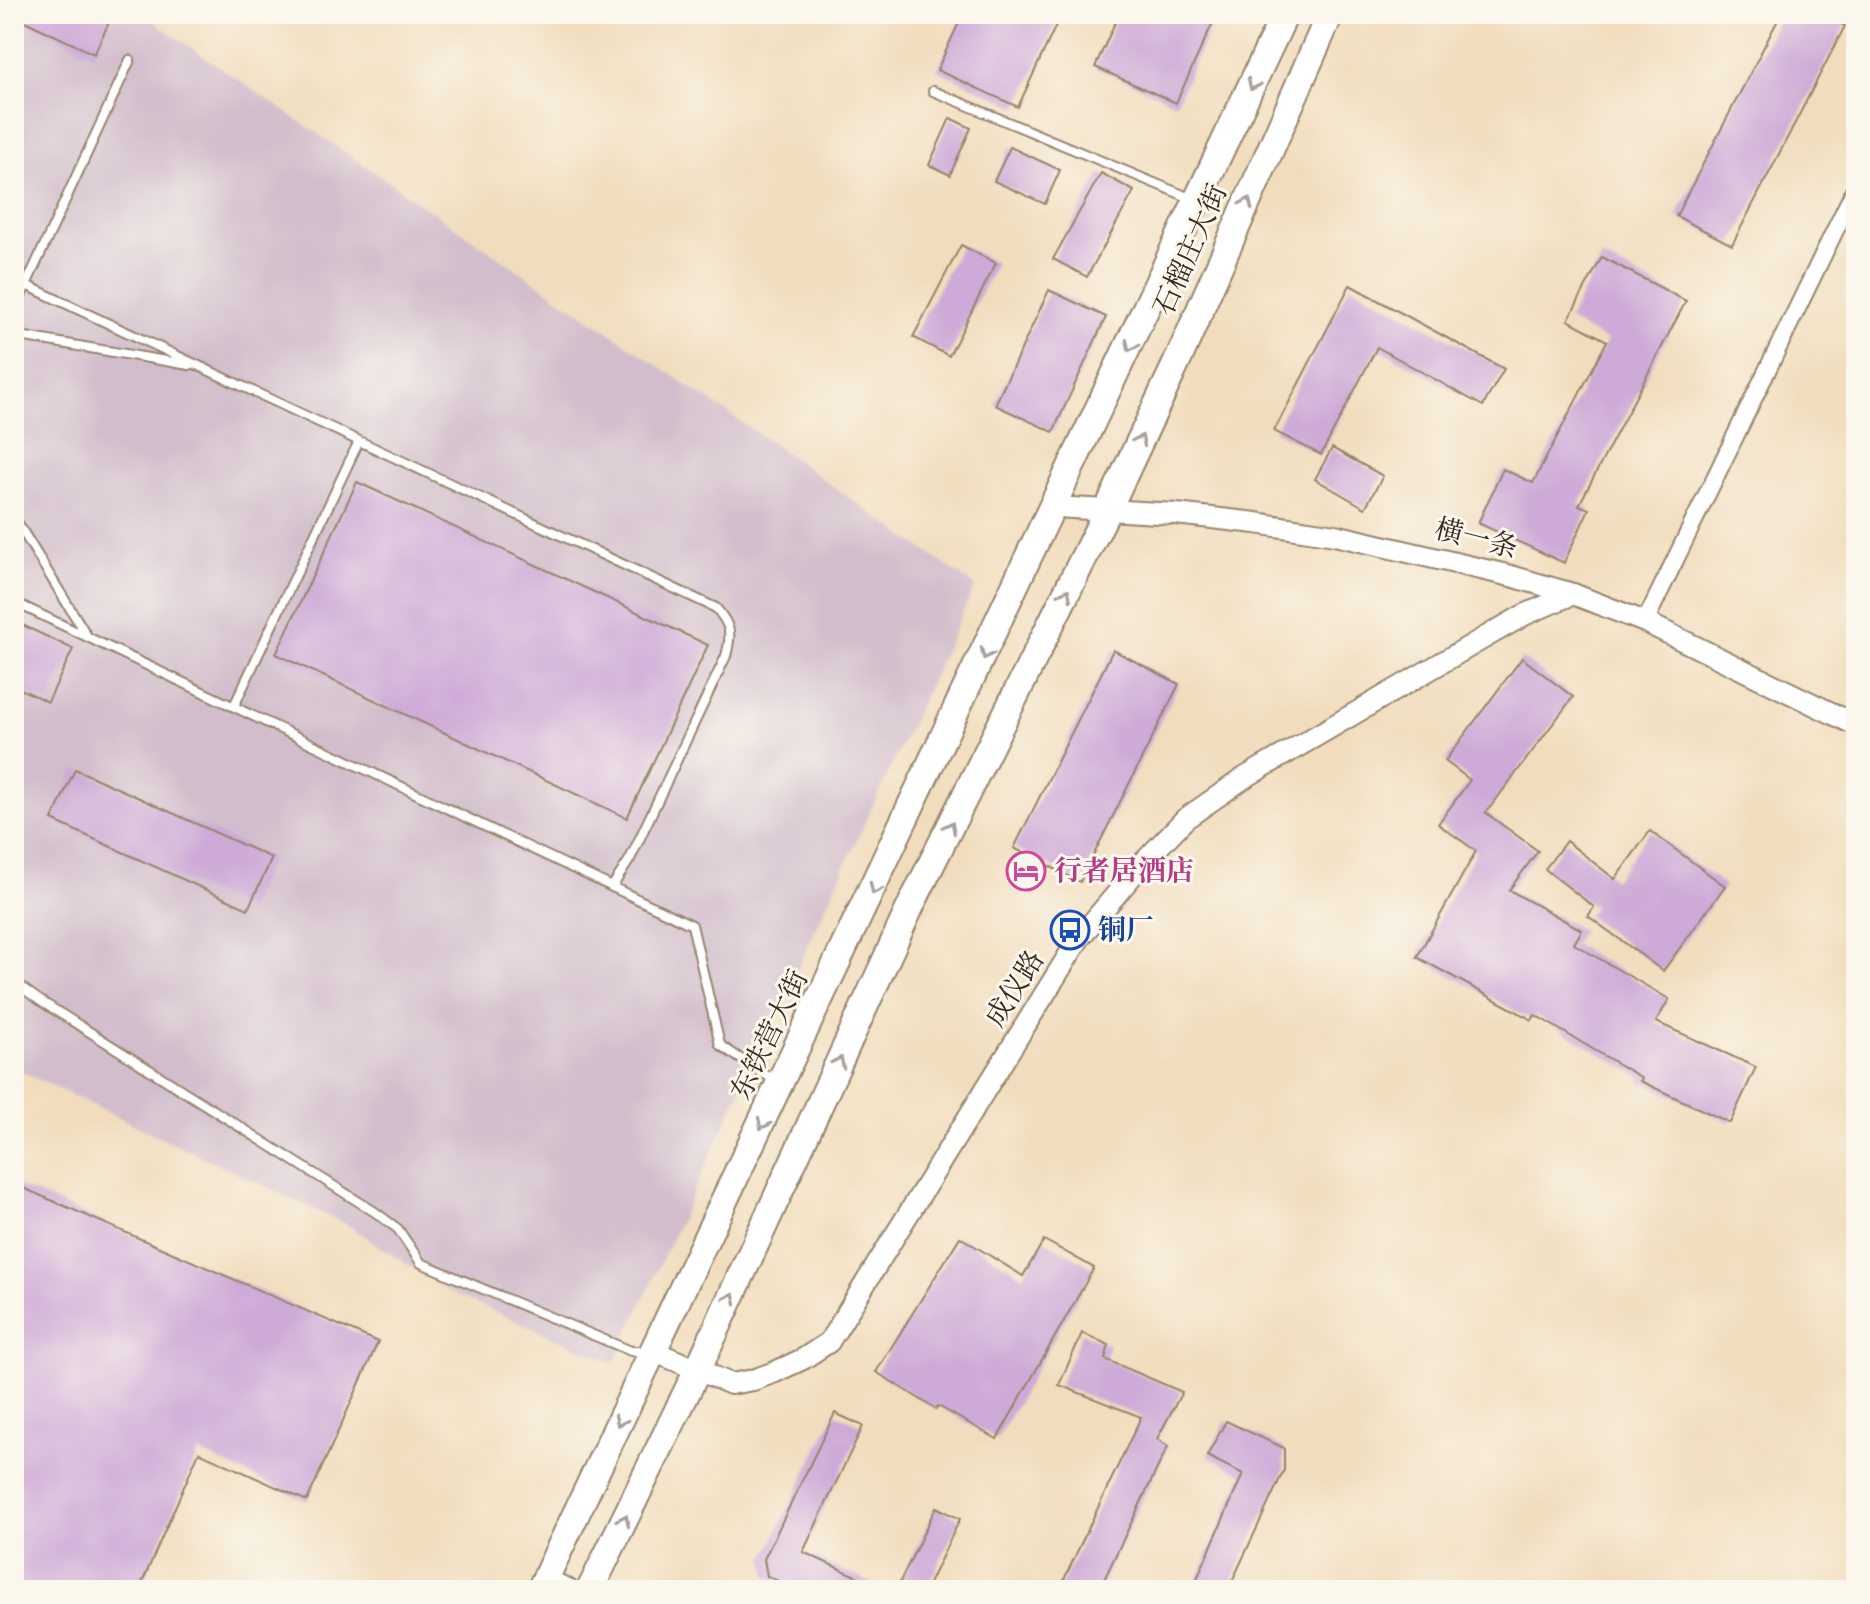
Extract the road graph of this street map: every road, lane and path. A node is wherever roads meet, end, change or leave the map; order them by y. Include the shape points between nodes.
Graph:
1 (1285, 14) edge
2 (1330, 14) edge
3 (130, 60) dead end
4 (933, 91) dead end
5 (1856, 187) edge
6 (1199, 202) junction
7 (26, 285) junction
8 (14, 311) edge
9 (14, 335) edge
10 (201, 367) junction
11 (359, 441) junction
12 (1055, 507) junction
13 (1107, 511) junction
14 (14, 517) edge
15 (1573, 594) junction
16 (14, 602) edge
17 (1645, 622) junction
18 (87, 636) junction
19 (234, 706) junction
20 (1856, 725) edge
21 (612, 887) junction
22 (14, 982) edge
23 (783, 1083) junction
24 (653, 1351) junction
25 (698, 1369) junction
26 (551, 1587) edge
27 (590, 1590) edge

1 -> 6 main road, 石榴庄大街
13 -> 2 main road, 石榴庄大街
3 - 7 lane
4 - 6 lane
5 - 17 street
6 -> 12 main road, 石榴庄大街
7 - 8 lane
7 - 10 lane
9 - 10 lane
10 - 11 lane
11 - 19 lane
11 - 21 lane via 716,608 726,620 731,636 726,656
12 - 13 street, 横一条
12 -> 23 main road, 东铁营大街
13 - 15 street, 横一条 via 1176,514 1335,535
25 -> 13 main road via 912,903
14 - 18 lane
15 - 17 street, 横一条
15 - 25 street, 成仪路 via 1477,642 1244,778 1185,819 1080,937 829,1342 753,1380 731,1384
16 - 18 lane
17 - 20 street, 横一条
18 - 19 lane
19 - 21 lane
21 - 23 lane via 692,925 720,1045
22 - 24 lane via 375,1212 398,1229 421,1263 631,1351
23 -> 24 main road, 东铁营大街
24 - 25 street, 成仪路
24 -> 26 main road, 东铁营大街
27 -> 25 main road

